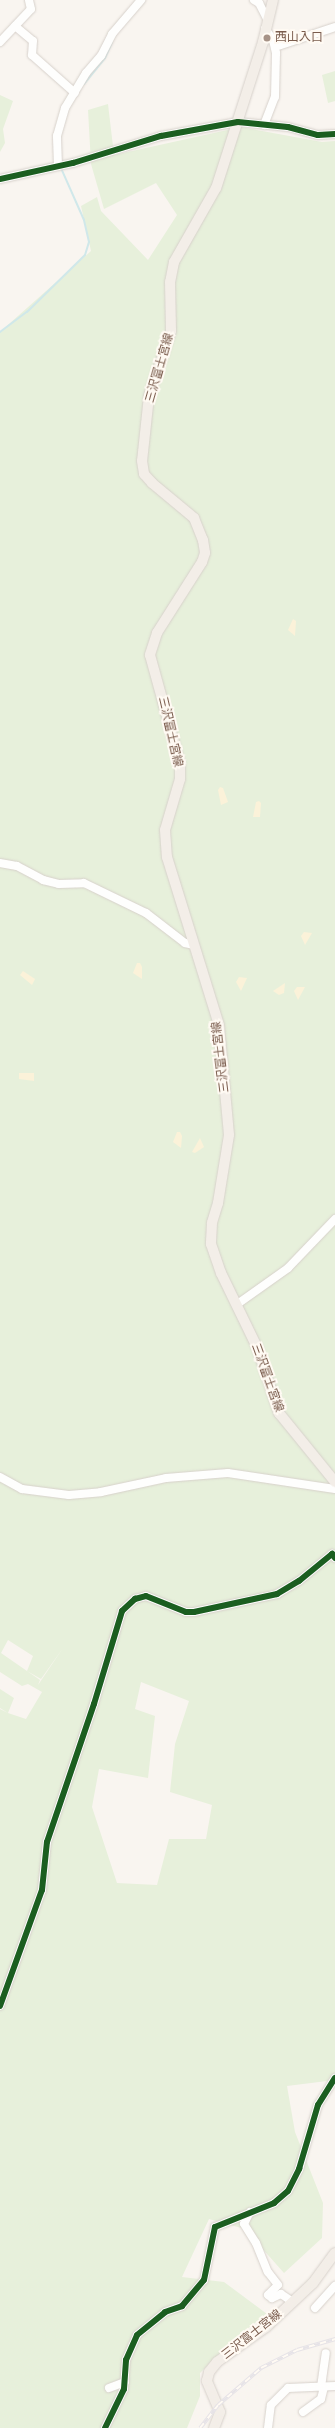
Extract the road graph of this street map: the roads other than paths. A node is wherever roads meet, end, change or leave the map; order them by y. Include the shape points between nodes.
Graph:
1 (29, 0) edge
2 (141, 0) edge
3 (254, 0) edge
4 (273, 0) edge
5 (266, 24) junction
6 (15, 26) junction
7 (335, 27) edge
8 (0, 42) edge
9 (275, 47) junction
10 (75, 93) junction
11 (238, 122) junction
12 (264, 125) junction
13 (335, 134) edge
14 (62, 166) junction
15 (0, 179) edge
16 (0, 863) edge
17 (194, 945) junction
18 (335, 1219) edge
19 (236, 1305) junction
20 (0, 1477) edge
21 (335, 1482) edge
22 (335, 1489) edge
23 (335, 1558) edge
24 (0, 2006) edge
25 (335, 2078) edge
26 (250, 2212) junction
27 (335, 2253) edge
28 (335, 2286) edge
29 (293, 2302) junction
30 (315, 2308) dead end
31 (326, 2353) dead end
32 (125, 2382) junction
33 (335, 2386) edge
34 (323, 2387) junction
35 (109, 2388) dead end
36 (302, 2412) dead end
37 (105, 2428) edge
38 (214, 2428) edge
39 (268, 2428) edge

1 - 6 street via 31,9
2 - 10 street via 112,34 101,56 86,73
3 - 5 street via 259,3
4 - 5 main road, 三沢富士宮線
5 - 9 street
5 - 11 main road, 三沢富士宮線
6 - 8 street
6 - 10 street via 33,41 32,55
7 - 9 street
9 - 12 street via 275,97
10 - 14 street via 58,126
11 - 12 street
11 - 14 street via 161,136
11 - 17 main road, 三沢富士宮線 via 216,188 174,262 170,282 171,331 149,396 142,461 144,474 152,483 194,518 204,546 202,562 157,633 150,655 180,764 180,779 165,830 167,857
12 - 13 street via 288,127 318,135
14 - 15 street
16 - 17 street via 17,866 43,880 59,884 84,883 146,913 185,943
17 - 19 main road, 三沢富士宮線 via 219,1025 229,1136 220,1196 212,1223 211,1244
18 - 19 street via 288,1268
19 - 21 main road, 三沢富士宮線 via 257,1347 279,1413
20 - 22 street via 22,1489 69,1495 101,1492 166,1478 228,1474
23 - 24 street via 332,1554 299,1581 278,1594 194,1612 186,1612 146,1596 135,1600 122,1610 92,1711 47,1842 42,1890
25 - 26 street via 318,2105 299,2169 288,2191 274,2203
26 - 29 street via 244,2224 256,2243 268,2272 278,2285 268,2295 272,2298 281,2294
26 - 32 street via 215,2227 204,2280 182,2306 165,2312 137,2335 126,2360
27 - 29 main road, 三沢富士宮線 via 313,2283
28 - 30 street
29 - 38 main road, 三沢富士宮線 via 266,2327 217,2362 209,2372 207,2381 220,2412
31 - 34 street
32 - 35 street
32 - 37 street
33 - 34 street
34 - 36 street via 321,2399
34 - 39 street via 288,2388 278,2395 271,2405

